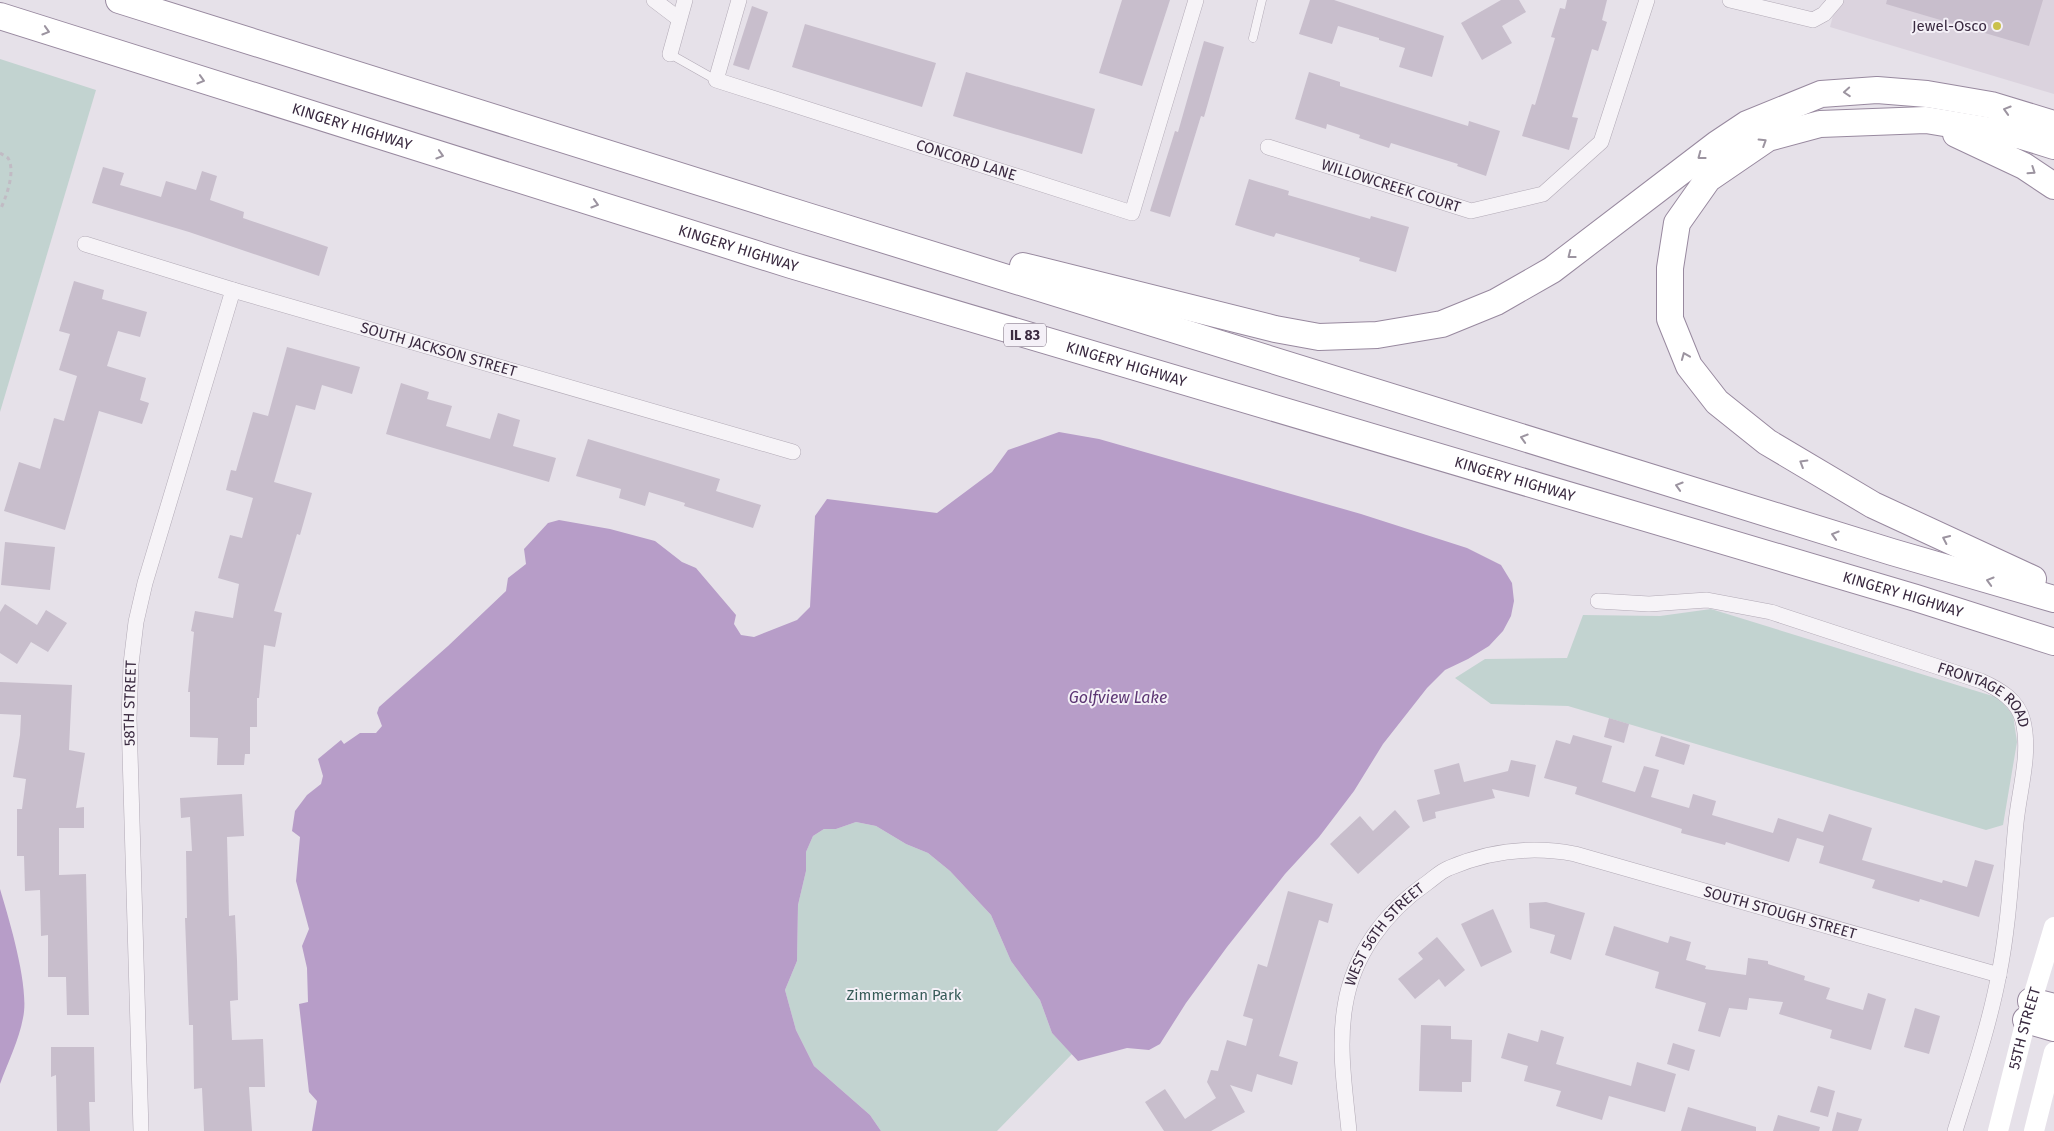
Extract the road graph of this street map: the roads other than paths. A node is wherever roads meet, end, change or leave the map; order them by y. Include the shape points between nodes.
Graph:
1 (119, 0) edge
2 (654, 0) edge
3 (684, 0) edge
4 (739, 0) edge
5 (1196, 0) edge
6 (1262, 0) edge
7 (1647, 0) edge
8 (1730, 0) edge
9 (1836, 0) edge
10 (0, 16) edge
11 (678, 19) junction
12 (1253, 38) dead end
13 (670, 54) joint
14 (716, 80) junction
15 (1926, 120) junction
16 (2054, 124) edge
17 (2054, 146) edge
18 (1268, 147) dead end
19 (2054, 186) edge
20 (804, 215) junction
21 (85, 244) dead end
22 (233, 290) junction
23 (793, 452) dead end
24 (2054, 589) edge
25 (2054, 599) edge
26 (1598, 601) dead end
27 (2054, 642) edge
28 (1561, 851) joint
29 (2054, 927) edge
30 (1999, 975) junction
31 (2037, 1009) edge
32 (2054, 1028) edge
33 (2054, 1052) edge
34 (142, 1131) edge
35 (1349, 1131) edge
36 (1955, 1131) edge
37 (1998, 1131) edge
38 (2034, 1131) edge

1 - 20 highway
2 - 11 street
3 - 11 street
4 - 14 street
5 - 14 street, CONCORD LANE via 1132,213
6 - 12 lane
7 - 18 street, WILLOWCREEK COURT via 1601,142 1543,194 1471,211
8 - 9 street via 1813,20 1824,14
10 -> 27 highway, KINGERY HIGHWAY / IL 83 via 791,265 1916,598
11 - 13 street
13 - 14 lane
15 - 17 highway via 2022,136
15 -> 19 highway via 2024,166
24 -> 15 highway via 1873,505 1768,442 1717,402 1689,366 1670,319 1670,268 1677,224 1708,179 1768,138 1820,124
16 -> 20 highway via 1991,105 1927,94 1877,90 1821,94 1747,124 1552,270 1496,302 1442,324 1377,335 1319,337 1275,329
25 -> 20 highway via 1892,552
21 - 22 street, SOUTH JACKSON STREET
22 - 23 street, SOUTH JACKSON STREET
22 - 34 street, 58TH STREET via 145,583 131,664 129,718
26 - 30 street, FRONTAGE ROAD via 1649,604 1707,600 1771,612 1981,681 2000,690 2013,702 2023,720 2026,744
28 - 30 street, SOUTH STOUGH STREET
28 - 35 street, WEST 56TH STREET via 1508,851 1448,868 1414,891 1381,924 1352,977 1345,1005 1342,1059
29 - 31 main road, 55TH STREET
30 - 36 street, FRONTAGE ROAD
31 - 32 highway
31 - 37 main road, 55TH STREET
33 - 38 main road

